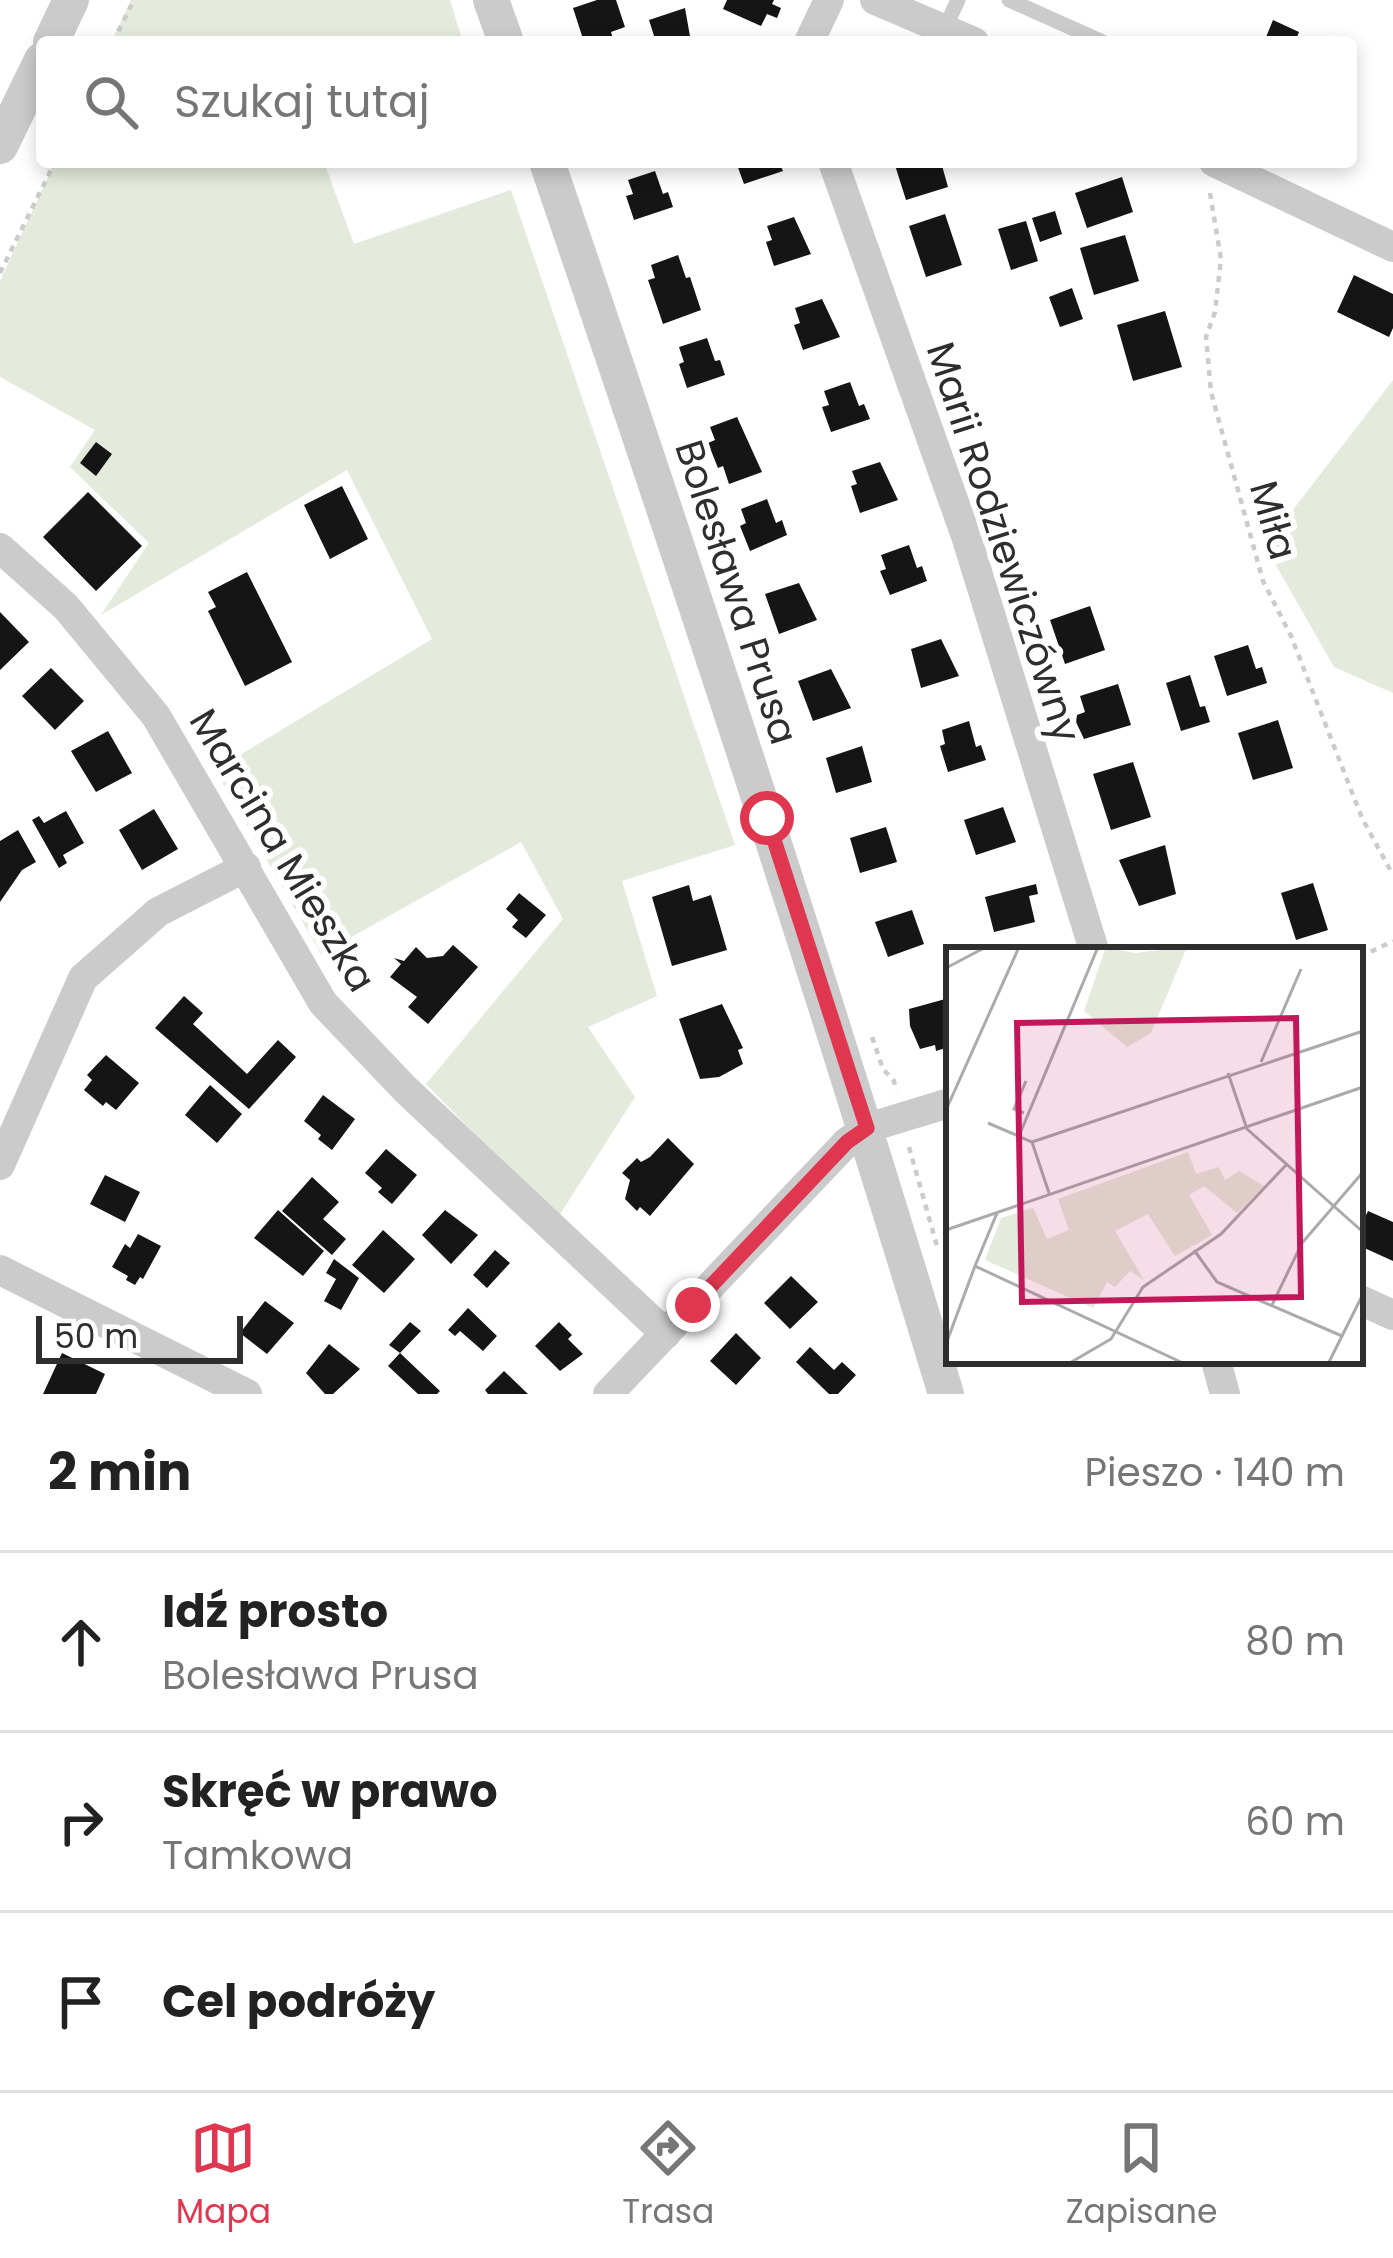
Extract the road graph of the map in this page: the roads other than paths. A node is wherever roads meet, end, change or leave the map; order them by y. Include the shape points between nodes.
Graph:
1 (71, 0) edge
2 (491, 0) edge
3 (875, 0) edge
4 (1010, 0) edge
5 (831, 1) edge
6 (952, 14) edge
7 (54, 36) edge
8 (504, 36) edge
9 (812, 36) edge
10 (1090, 36) edge
11 (36, 72) edge
12 (0, 146) edge
13 (549, 168) edge
14 (835, 168) edge
15 (1209, 170) edge
16 (1393, 247) edge
17 (0, 548) edge
18 (246, 867) junction
19 (1093, 947) edge
20 (946, 1104) edge
21 (867, 1128) junction
22 (0, 1165) edge
23 (0, 1270) edge
24 (1363, 1301) edge
25 (1393, 1315) edge
26 (666, 1334) junction
27 (1217, 1364) edge
28 (247, 1394) edge
29 (608, 1394) edge
30 (946, 1394) edge
31 (1226, 1394) edge

1 - 7 street
2 - 8 street
3 - 6 street
4 - 10 lane
5 - 9 street
11 - 12 street
13 - 21 street, Bolesława Prusa
14 - 19 street, Marii Rodziewiczówny via 966,536
15 - 16 street
17 - 18 street, Marcina Mieszka via 66,607 156,716
18 - 22 street via 158,912 82,978
18 - 26 street, Marcina Mieszka via 323,1003
20 - 21 street
21 - 26 street
21 - 30 street, Bolesława Prusa
23 - 28 street
24 - 25 street
26 - 29 street
27 - 31 street

